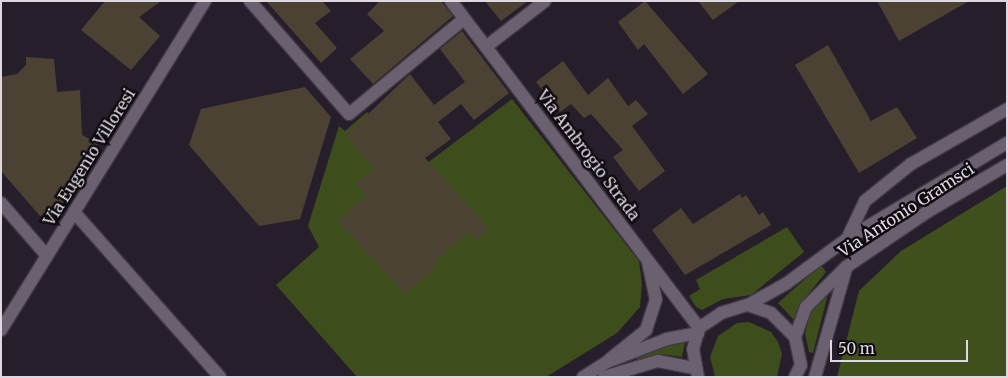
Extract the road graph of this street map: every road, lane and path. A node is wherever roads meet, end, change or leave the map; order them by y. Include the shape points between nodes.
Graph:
1 (205, 1) edge
2 (250, 1) edge
3 (452, 1) edge
4 (545, 1) edge
5 (464, 19) junction
6 (487, 46) junction
7 (1007, 109) edge
8 (1007, 143) edge
9 (1007, 165) edge
10 (1, 202) edge
11 (74, 212) junction
12 (847, 239) junction
13 (47, 256) junction
14 (648, 260) junction
15 (846, 267) junction
16 (748, 305) junction
17 (1, 330) edge
18 (698, 331) junction
19 (795, 337) junction
20 (607, 362) junction
21 (696, 372) edge
22 (220, 377) edge
23 (583, 377) edge
24 (604, 377) edge
25 (795, 377) edge
26 (815, 377) edge

1 - 11 street, Via Eugenio Villoresi
2 - 5 street via 349,114
3 - 5 street, Via Ambrogio Strada
4 - 6 street
5 - 6 street, Via Ambrogio Strada
6 - 14 street, Via Ambrogio Strada
7 - 12 street, Via Antonio Gramsci via 912,164 864,201
8 - 12 street, Via Antonio Gramsci
9 - 15 street, Via Antonio Gramsci via 927,212
10 - 13 street
11 - 13 street, Via Eugenio Villoresi
11 - 22 street
12 - 16 street, Via Antonio Gramsci via 787,283
13 - 17 street, Via Eugenio Villoresi
14 - 18 street, Via Ambrogio Strada
14 - 20 street via 656,300 646,330
15 - 19 street, Via Antonio Gramsci via 806,307
15 - 26 street
16 - 18 street, Via Antonio Gramsci via 720,313
16 - 19 street via 770,314
18 - 20 street
18 - 21 street via 694,349
19 - 25 street via 801,365
20 - 23 street
21 - 24 street via 658,361

